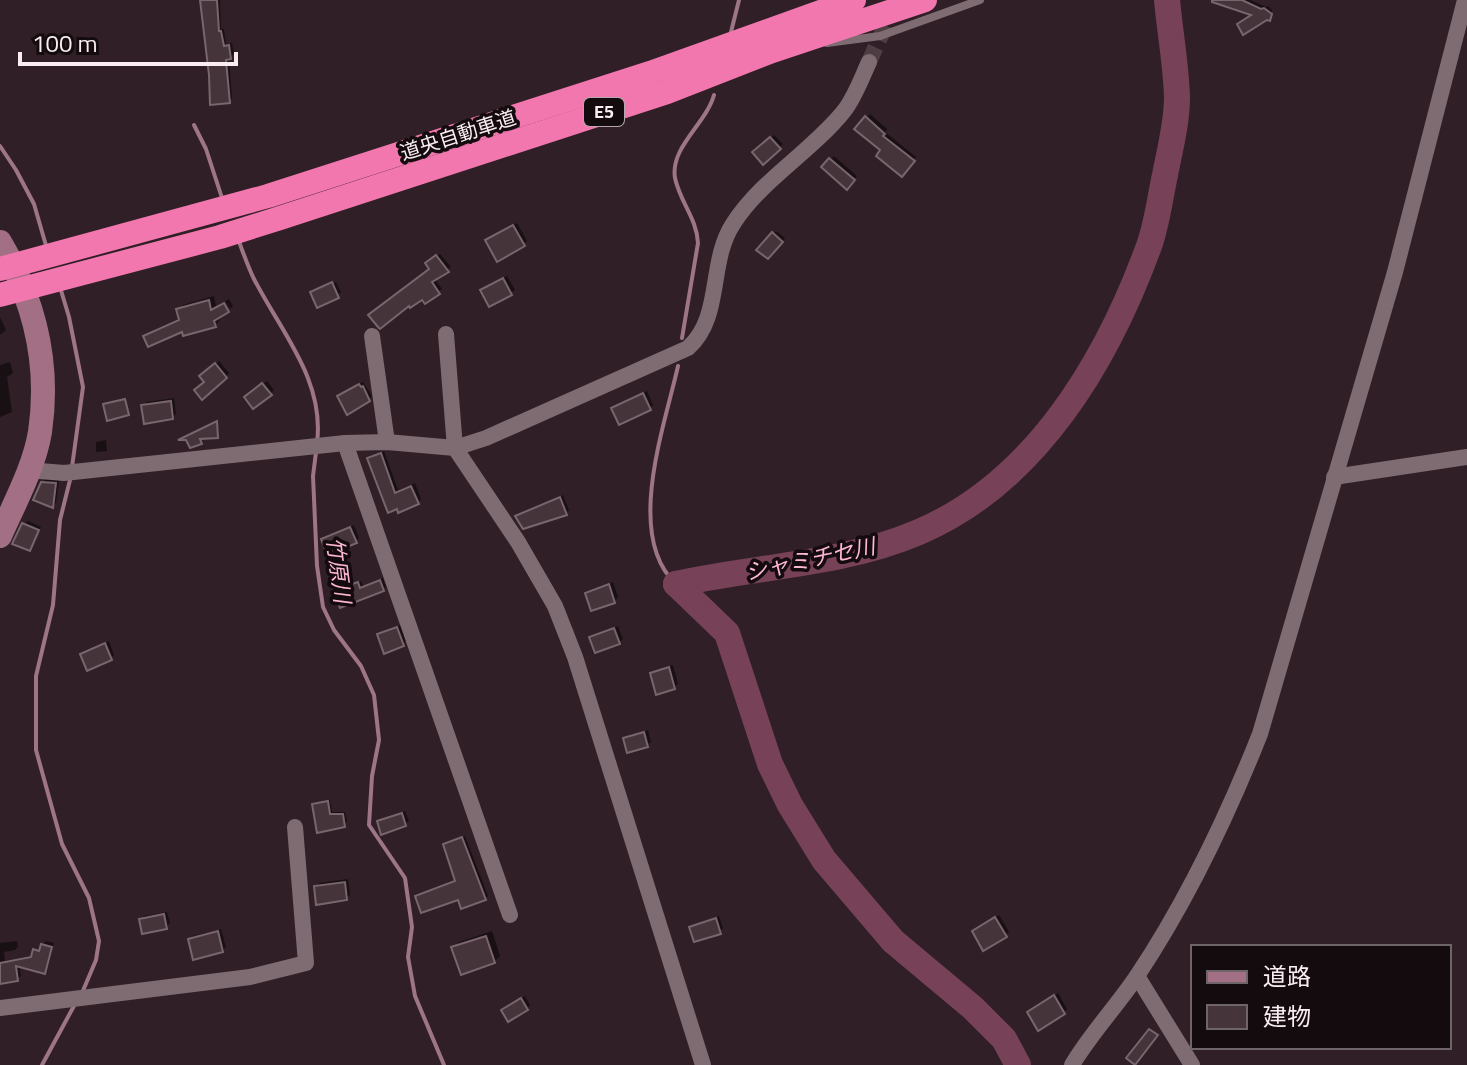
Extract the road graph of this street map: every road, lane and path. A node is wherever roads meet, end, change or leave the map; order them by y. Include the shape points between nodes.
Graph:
1 (854, 0) edge
2 (925, 0) edge
3 (980, 0) edge
4 (1465, 0) edge
5 (772, 51) junction
6 (869, 62) tunnel mouth
7 (0, 242) edge
8 (0, 269) edge
9 (0, 295) edge
10 (446, 334) dead end
11 (372, 336) dead end
12 (387, 442) junction
13 (345, 443) junction
14 (455, 448) junction
15 (1467, 457) edge
16 (28, 470) junction
17 (1334, 477) junction
18 (0, 536) edge
19 (295, 827) dead end
20 (510, 915) dead end
21 (1137, 976) junction
22 (0, 1008) edge
23 (703, 1065) edge
24 (1072, 1065) edge
25 (1192, 1065) edge

1 - 8 highway, 道央自動車道 / E5 via 650,73 268,196
2 - 5 highway, 道央自動車道 / E5
3 - 5 lane via 880,36
4 - 17 street via 1399,256
5 - 9 highway, 道央自動車道 / E5 via 667,92 220,237
6 - 14 street via 846,109 747,204 731,226 700,337 688,348
7 - 16 street via 37,326 43,364 40,434
10 - 14 street
11 - 12 street
12 - 13 street
12 - 14 street
13 - 16 street via 64,473
13 - 20 street
14 - 23 street via 555,606
15 - 17 street
16 - 18 street
17 - 21 street via 1254,749 1198,870
19 - 22 street via 306,963 206,984
21 - 24 street
21 - 25 street

